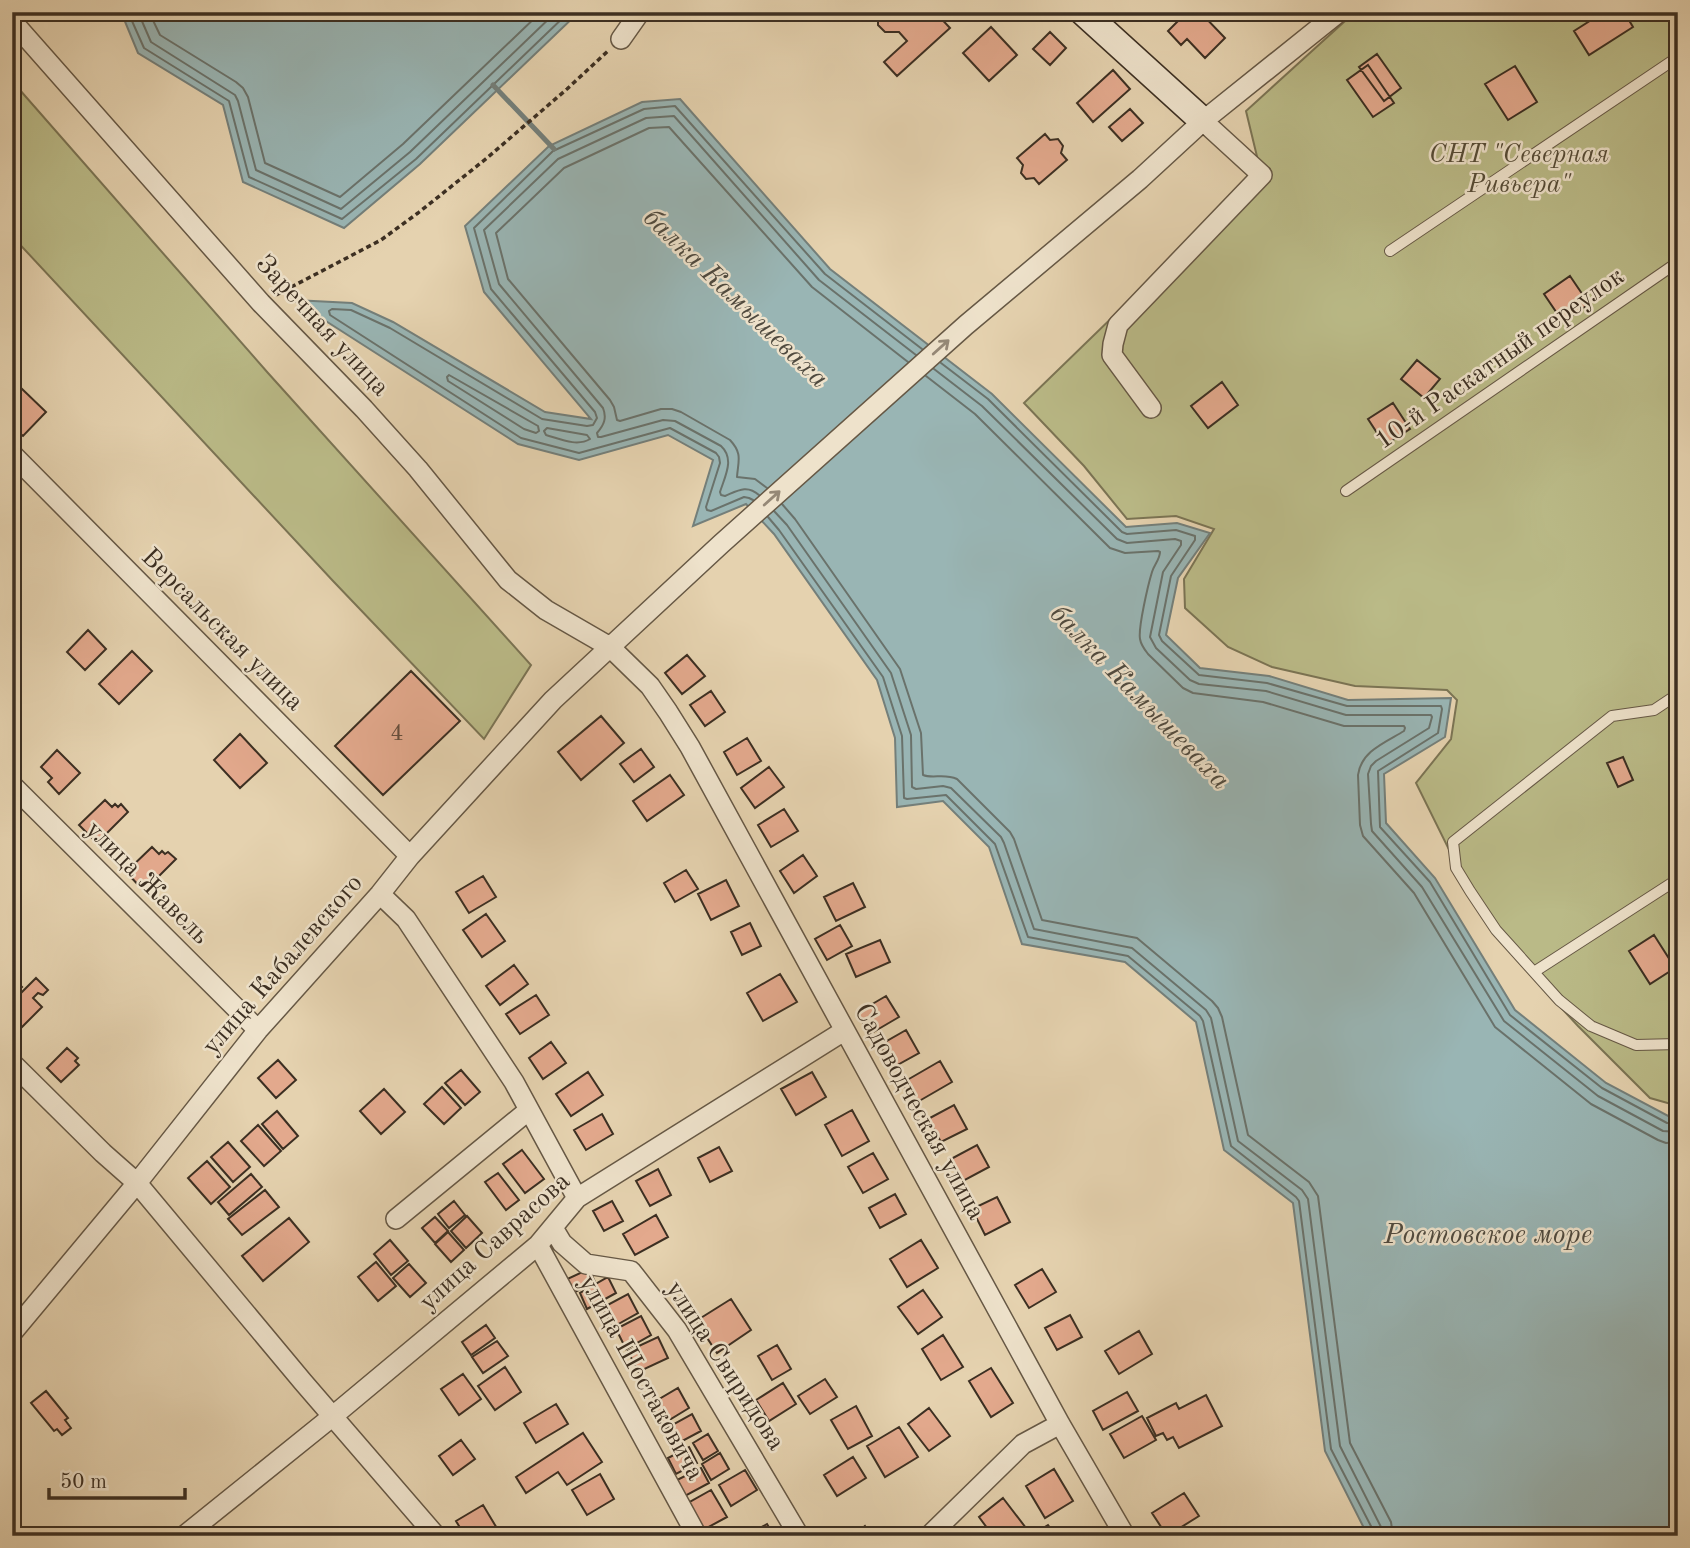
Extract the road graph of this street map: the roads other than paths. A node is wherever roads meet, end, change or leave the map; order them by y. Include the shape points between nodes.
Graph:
1 (640, 12) edge
2 (1083, 12) edge
3 (1339, 12) edge
4 (12, 21) edge
5 (621, 39) road end
6 (1678, 57) edge
7 (1203, 121) junction
8 (1390, 251) dead end
9 (1678, 262) edge
10 (1152, 408) dead end
11 (12, 454) edge
12 (1346, 491) dead end
13 (610, 647) junction
14 (1678, 694) edge
15 (668, 712) joint
16 (12, 785) edge
17 (410, 856) junction
18 (1678, 879) edge
19 (380, 894) junction
20 (1534, 972) junction
21 (251, 1024) junction
22 (845, 1031) junction
23 (1678, 1044) edge
24 (12, 1063) edge
25 (529, 1110) junction
26 (137, 1183) junction
27 (577, 1198) junction
28 (396, 1219) dead end
29 (553, 1228) junction
30 (538, 1245) junction
31 (14, 1326) edge
32 (333, 1416) junction
33 (1060, 1424) junction
34 (184, 1536) edge
35 (436, 1536) edge
36 (697, 1536) edge
37 (799, 1536) edge
38 (929, 1536) edge
39 (1125, 1536) edge

1 - 5 street
2 - 7 street
3 - 7 street, улица Кабалевского
4 - 13 street, Заречная улица via 261,303 418,469 508,580 546,610
6 - 8 lane
7 - 10 street via 1262,176 1118,325 1112,355
13 -> 7 street, улица Кабалевского via 966,325
9 - 12 lane, 10-й Раскатный переулок
11 - 17 street, Версальская улица
13 - 15 street, Заречная улица via 650,686
13 - 17 street, улица Кабалевского via 552,701
14 - 20 lane via 1654,710 1612,716 1453,842 1456,868 1470,891 1496,930
15 - 22 street, Садоводческая улица
16 - 21 street, улица Жавель
17 - 19 street, улица Кабалевского
18 - 20 lane
19 - 21 street, улица Кабалевского
19 - 25 street via 406,919
20 - 23 lane via 1591,1026 1636,1045
21 - 26 street, улица Кабалевского
22 - 27 street, улица Саврасова
22 - 33 street, Садоводческая улица
24 - 26 street
25 - 27 street
25 - 28 street
26 - 31 street, улица Кабалевского
26 - 32 street
27 - 29 street, улица Саврасова
29 - 30 street, улица Саврасова
29 - 37 street, улица Свиридова via 562,1243 586,1264 631,1271 677,1331
30 - 32 street, улица Саврасова
30 - 36 street, улица Шостаковича
32 - 34 street, улица Саврасова
32 - 35 street
33 - 38 street via 1023,1444
33 - 39 street, Садоводческая улица

